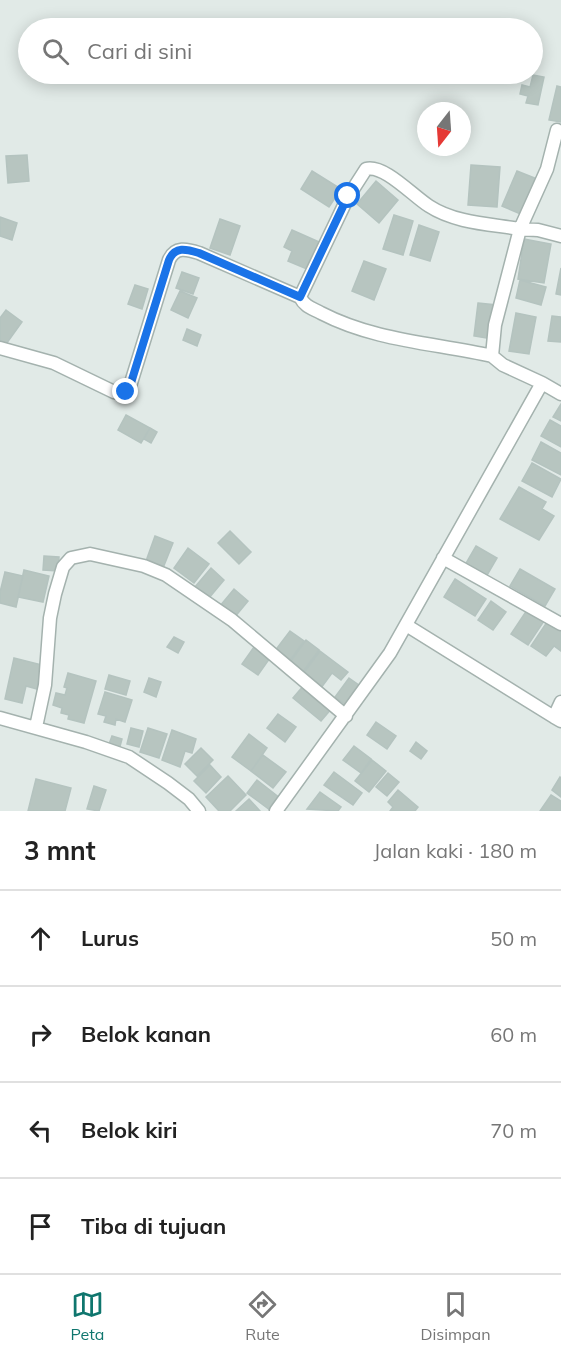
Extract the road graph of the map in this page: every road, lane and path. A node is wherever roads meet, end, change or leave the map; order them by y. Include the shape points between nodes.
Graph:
1 (557, 130) dead end
2 (520, 229) junction
3 (561, 236) edge
4 (300, 297) junction
5 (0, 348) edge
6 (492, 356) junction
7 (542, 383) junction
8 (561, 394) edge
9 (443, 558) junction
10 (561, 624) edge
11 (405, 625) junction
12 (561, 702) edge
13 (346, 716) junction
14 (0, 718) edge
15 (557, 719) edge
16 (36, 727) junction
17 (199, 811) edge
18 (276, 811) edge

1 - 2 street via 547,169
2 - 3 street
2 - 4 street via 453,217 430,207 388,175 369,168 348,196
2 - 6 street via 495,324
4 - 5 street via 199,253 181,249 169,260 126,392 114,392 54,363
4 - 6 street via 304,305 341,324 378,336
6 - 7 street
7 - 8 street
7 - 9 street
9 - 10 street
9 - 11 street
11 - 13 street
11 - 15 street
12 - 15 street
13 - 16 street via 232,620 166,575 90,554 71,558 63,567 50,618 45,685
13 - 18 street
14 - 16 street
16 - 17 street via 129,757 189,799

